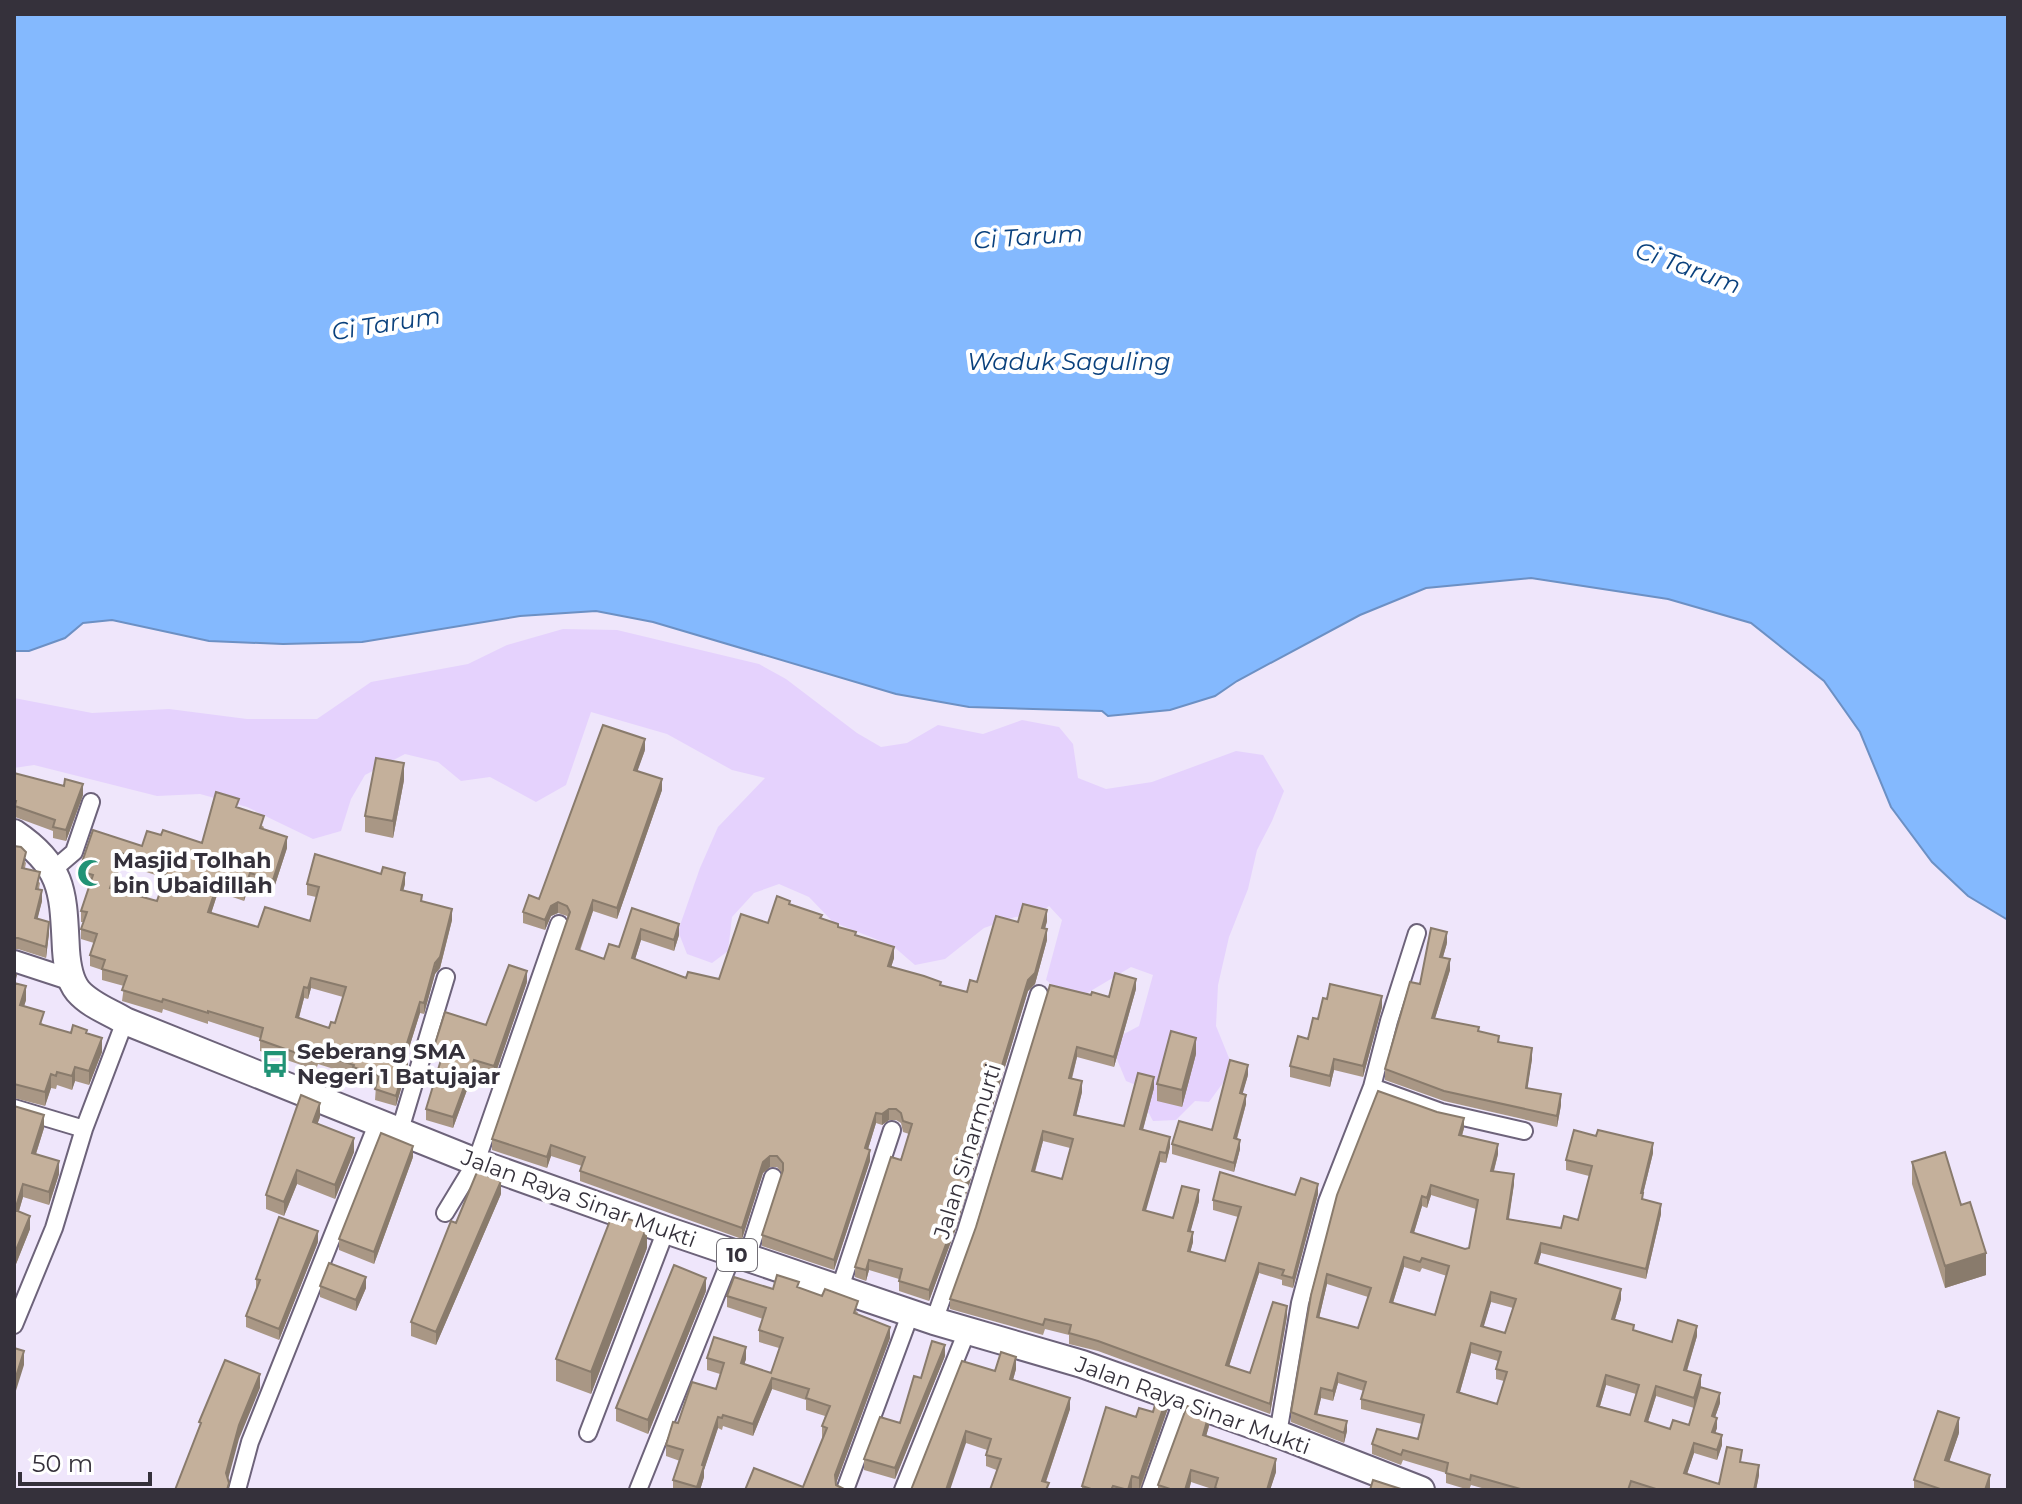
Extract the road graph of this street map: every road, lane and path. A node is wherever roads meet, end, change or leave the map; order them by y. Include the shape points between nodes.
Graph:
1 (91, 802) dead end
2 (14, 833) edge
3 (53, 870) junction
4 (559, 924) dead end
5 (1417, 933) dead end
6 (14, 961) edge
7 (446, 977) dead end
8 (72, 980) junction
9 (1039, 994) dead end
10 (125, 1021) junction
11 (1372, 1087) junction
12 (14, 1108) edge
13 (389, 1126) junction
14 (84, 1129) junction
15 (892, 1130) dead end
16 (1524, 1131) dead end
17 (476, 1162) junction
18 (773, 1177) dead end
19 (445, 1213) dead end
20 (666, 1230) junction
21 (740, 1256) junction
22 (840, 1288) junction
23 (923, 1316) junction
24 (14, 1325) edge
25 (967, 1331) junction
26 (1182, 1401) junction
27 (588, 1433) dead end
28 (1278, 1434) junction
29 (237, 1490) edge
30 (638, 1490) edge
31 (845, 1490) edge
32 (903, 1490) edge
33 (1150, 1490) edge
34 (1421, 1490) edge

1 - 3 street via 74,852
2 - 3 highway
3 - 8 highway via 61,891
4 - 17 street
5 - 11 street
6 - 8 street
7 - 13 street
8 - 10 highway, Jalan Raya Sinar Mukti / 10 via 90,1001
9 - 23 street, Jalan Sinarmurti via 965,1234
10 - 13 highway, Jalan Raya Sinar Mukti / 10
10 - 14 street
11 - 16 street via 1441,1112
11 - 28 street via 1327,1202 1300,1303
12 - 14 street
13 - 17 highway, Jalan Raya Sinar Mukti / 10
13 - 29 street via 250,1442
14 - 24 street via 54,1228
15 - 22 street
17 - 19 street
17 - 20 highway, Jalan Raya Sinar Mukti / 10
18 - 21 street
20 - 21 highway, Jalan Raya Sinar Mukti / 10
20 - 27 street
21 - 22 highway, Jalan Raya Sinar Mukti / 10
21 - 30 street
22 - 23 highway, Jalan Raya Sinar Mukti / 10
23 - 25 highway, Jalan Raya Sinar Mukti / 10
23 - 31 street, Jalan Sinarmurti
25 - 26 highway, Jalan Raya Sinar Mukti / 10 via 1082,1364
25 - 32 street
26 - 28 highway, Jalan Raya Sinar Mukti / 10
26 - 33 street
28 - 34 highway, Jalan Raya Sinar Mukti / 10

